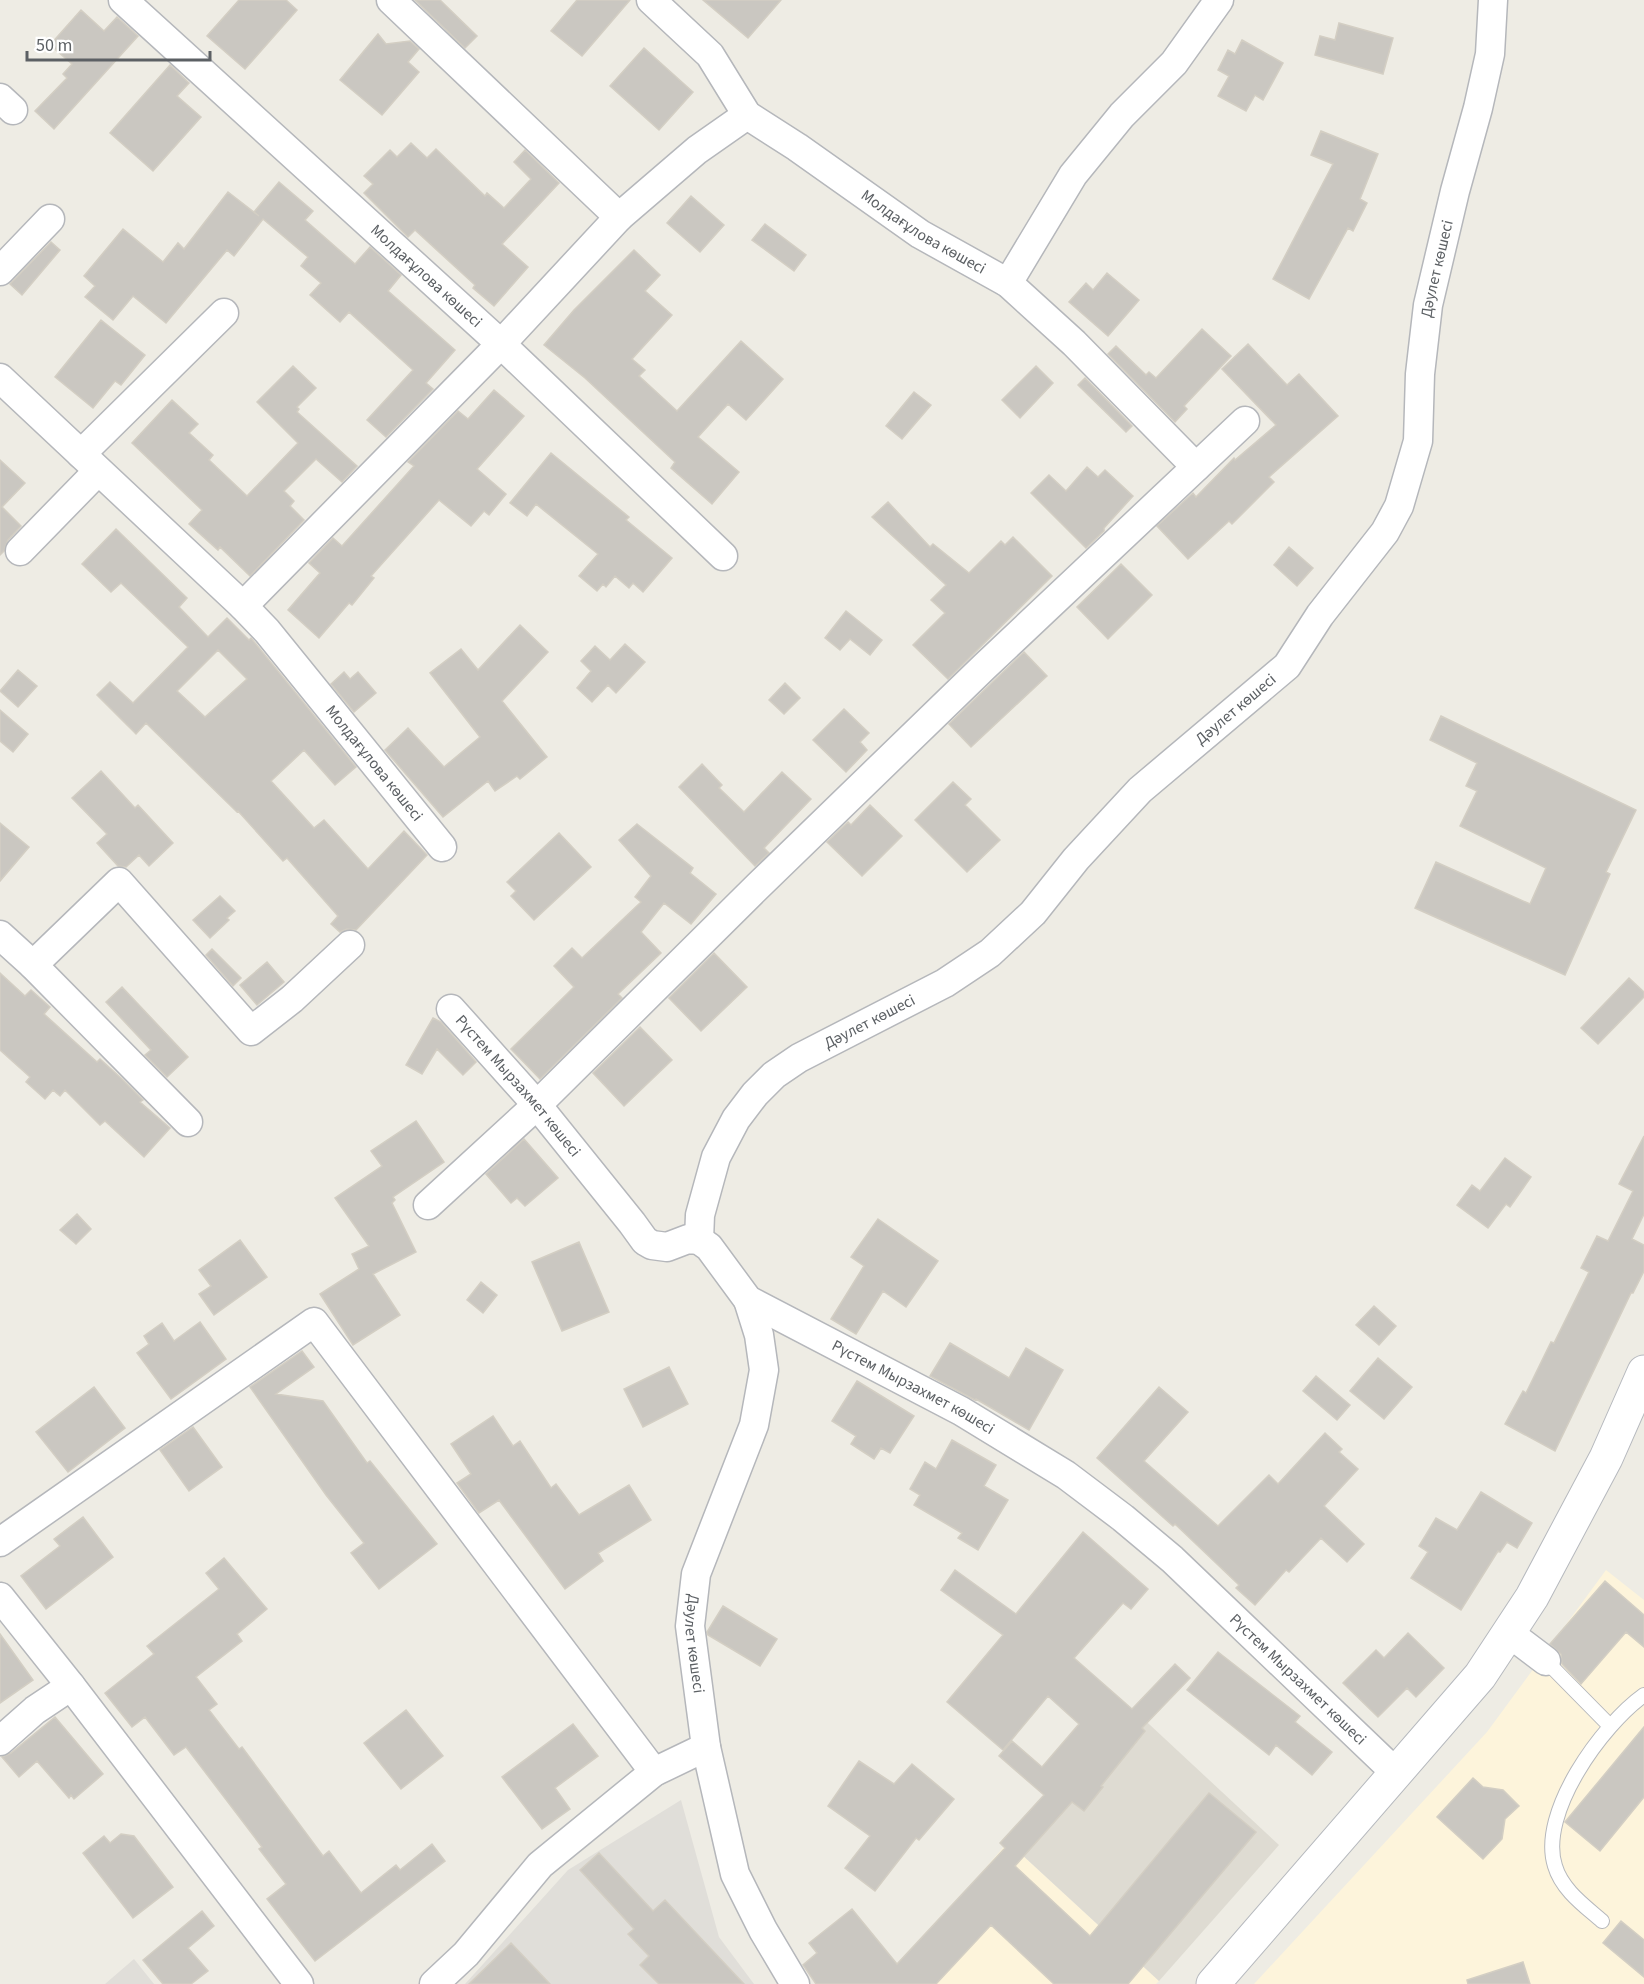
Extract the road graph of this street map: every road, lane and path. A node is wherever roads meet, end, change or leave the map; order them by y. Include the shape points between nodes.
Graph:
1 (123, 0) edge
2 (391, 0) edge
3 (651, 0) edge
4 (1219, 0) edge
5 (1493, 0) edge
6 (747, 115) junction
7 (619, 217) junction
8 (50, 219) dead end
9 (0, 271) edge
10 (1008, 283) junction
11 (224, 313) dead end
12 (501, 344) junction
13 (0, 378) edge
14 (1245, 421) dead end
15 (89, 463) junction
16 (1196, 467) junction
17 (20, 551) dead end
18 (723, 556) dead end
19 (243, 606) junction
20 (442, 847) dead end
21 (0, 935) edge
22 (350, 945) dead end
23 (33, 965) junction
24 (451, 1009) dead end
25 (537, 1105) junction
26 (188, 1122) dead end
27 (428, 1205) dead end
28 (699, 1240) junction
29 (748, 1300) junction
30 (1644, 1372) edge
31 (0, 1542) edge
32 (0, 1597) edge
33 (1509, 1633) junction
34 (1546, 1662) joint
35 (71, 1686) junction
36 (1644, 1695) edge
37 (1610, 1726) junction
38 (0, 1741) edge
39 (706, 1747) junction
40 (654, 1772) junction
41 (1397, 1774) junction
42 (1602, 1921) dead end
43 (298, 1984) edge
44 (434, 1984) edge
45 (795, 1984) edge
46 (1214, 1984) edge

1 - 12 street, Молдағұлова көшесі
2 - 7 street
3 - 6 street, Молдағұлова көшесі via 710,55
4 - 10 street via 1174,63 1122,115 1073,175
5 - 28 street, Дәулет көшесі via 1490,54 1479,108 1428,305 1418,441 1399,506 1385,532 1320,615 1287,666 1140,790 1033,913 990,953 945,983 799,1058 755,1094 716,1157 700,1215
6 - 7 street via 697,150
6 - 10 street, Молдағұлова көшесі via 920,234
7 - 12 street
8 - 9 street
10 - 16 street, Молдағұлова көшесі via 1074,343
11 - 15 street
12 - 18 street, Молдағұлова көшесі
12 - 19 street
13 - 15 street, Молдағұлова көшесі
14 - 16 street
15 - 17 street
15 - 19 street, Молдағұлова көшесі
16 - 25 street via 758,885
19 - 20 street, Молдағұлова көшесі
21 - 23 street
22 - 23 street via 251,1031 118,882
23 - 26 street
24 - 25 street, Рүстем Мырзахмет көшесі
25 - 27 street
25 - 28 street, Рүстем Мырзахмет көшесі via 645,1241 667,1246 688,1239
28 - 29 street, Рүстем Мырзахмет көшесі via 709,1247
29 - 39 street, Дәулет көшесі via 764,1370 754,1425 696,1574 690,1626
29 - 41 street, Рүстем Мырзахмет көшесі via 961,1411 1066,1475 1172,1559
30 - 33 main road via 1606,1458 1532,1598
31 - 40 street via 314,1322
32 - 35 street
33 - 34 street
33 - 41 main road via 1480,1676
34 - 37 lane
35 - 38 street via 35,1710
35 - 43 street
36 - 37 lane
37 - 42 lane via 1564,1796 1551,1842 1555,1868 1567,1889
39 - 40 street
39 - 45 street, Дәулет көшесі via 735,1874
40 - 44 street via 540,1865 466,1954
41 - 46 main road

